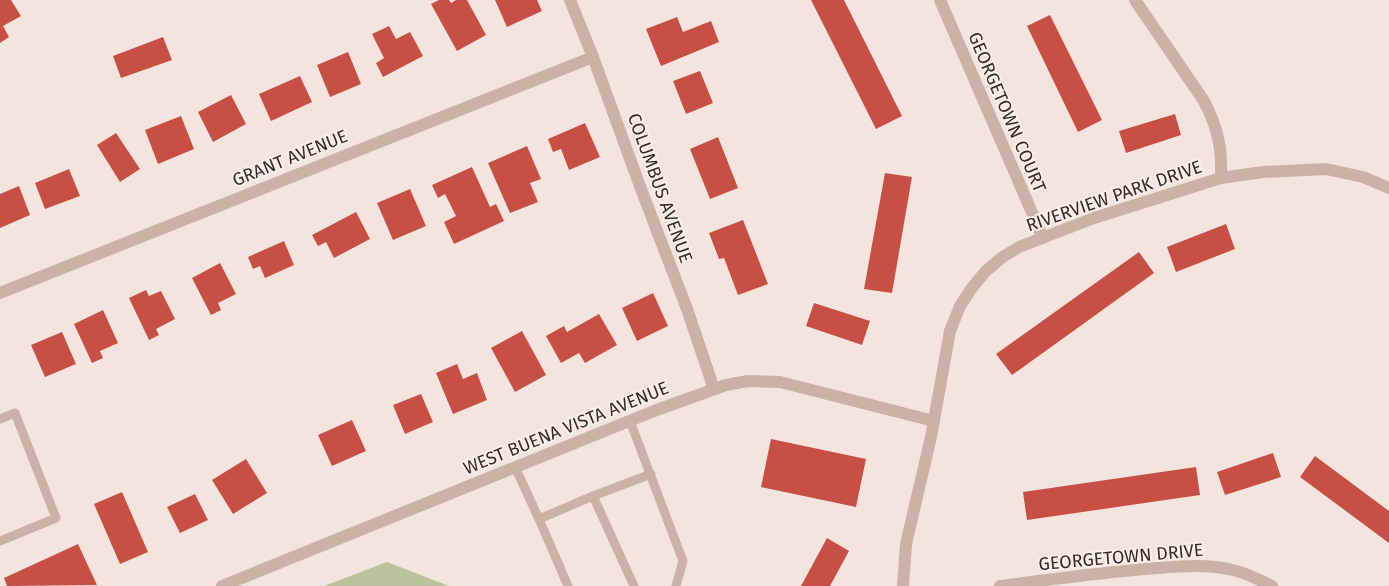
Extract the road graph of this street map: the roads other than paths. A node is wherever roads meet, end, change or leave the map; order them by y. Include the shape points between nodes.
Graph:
1 (570, 0) edge
2 (940, 0) edge
3 (1135, 0) edge
4 (593, 56) junction
5 (1221, 178) junction
6 (1389, 188) edge
7 (1043, 238) junction
8 (0, 293) edge
9 (714, 389) junction
10 (0, 419) edge
11 (630, 421) junction
12 (934, 421) junction
13 (515, 467) junction
14 (651, 474) junction
15 (593, 496) junction
16 (540, 519) junction
17 (0, 540) edge
18 (222, 586) edge
19 (568, 586) edge
20 (634, 586) edge
21 (676, 586) edge
22 (903, 586) edge
23 (1000, 586) edge
24 (1272, 586) edge

1 - 4 street, COLUMBUS AVENUE
2 - 7 street, GEORGETOWN COURT
3 - 5 street via 1213,119 1222,158
4 - 8 street, GRANT AVENUE
4 - 9 street, COLUMBUS AVENUE
5 - 6 street, RIVERVIEW PARK DRIVE via 1326,169 1364,177
5 - 7 street, RIVERVIEW PARK DRIVE via 1094,218
7 - 12 street, RIVERVIEW PARK DRIVE via 1001,258 971,288 960,306 950,332
9 - 11 street, WEST BUENA VISTA AVENUE
9 - 12 street, WEST BUENA VISTA AVENUE via 748,381 780,382
10 - 17 lane via 16,413 56,518
11 - 13 street, WEST BUENA VISTA AVENUE
11 - 14 lane
12 - 22 street via 906,544
13 - 16 lane
13 - 18 street, WEST BUENA VISTA AVENUE
14 - 15 lane
14 - 21 lane via 683,561
15 - 16 lane
15 - 20 lane
16 - 19 lane
23 - 24 street, GEORGETOWN DRIVE via 1096,573 1212,566 1254,577

